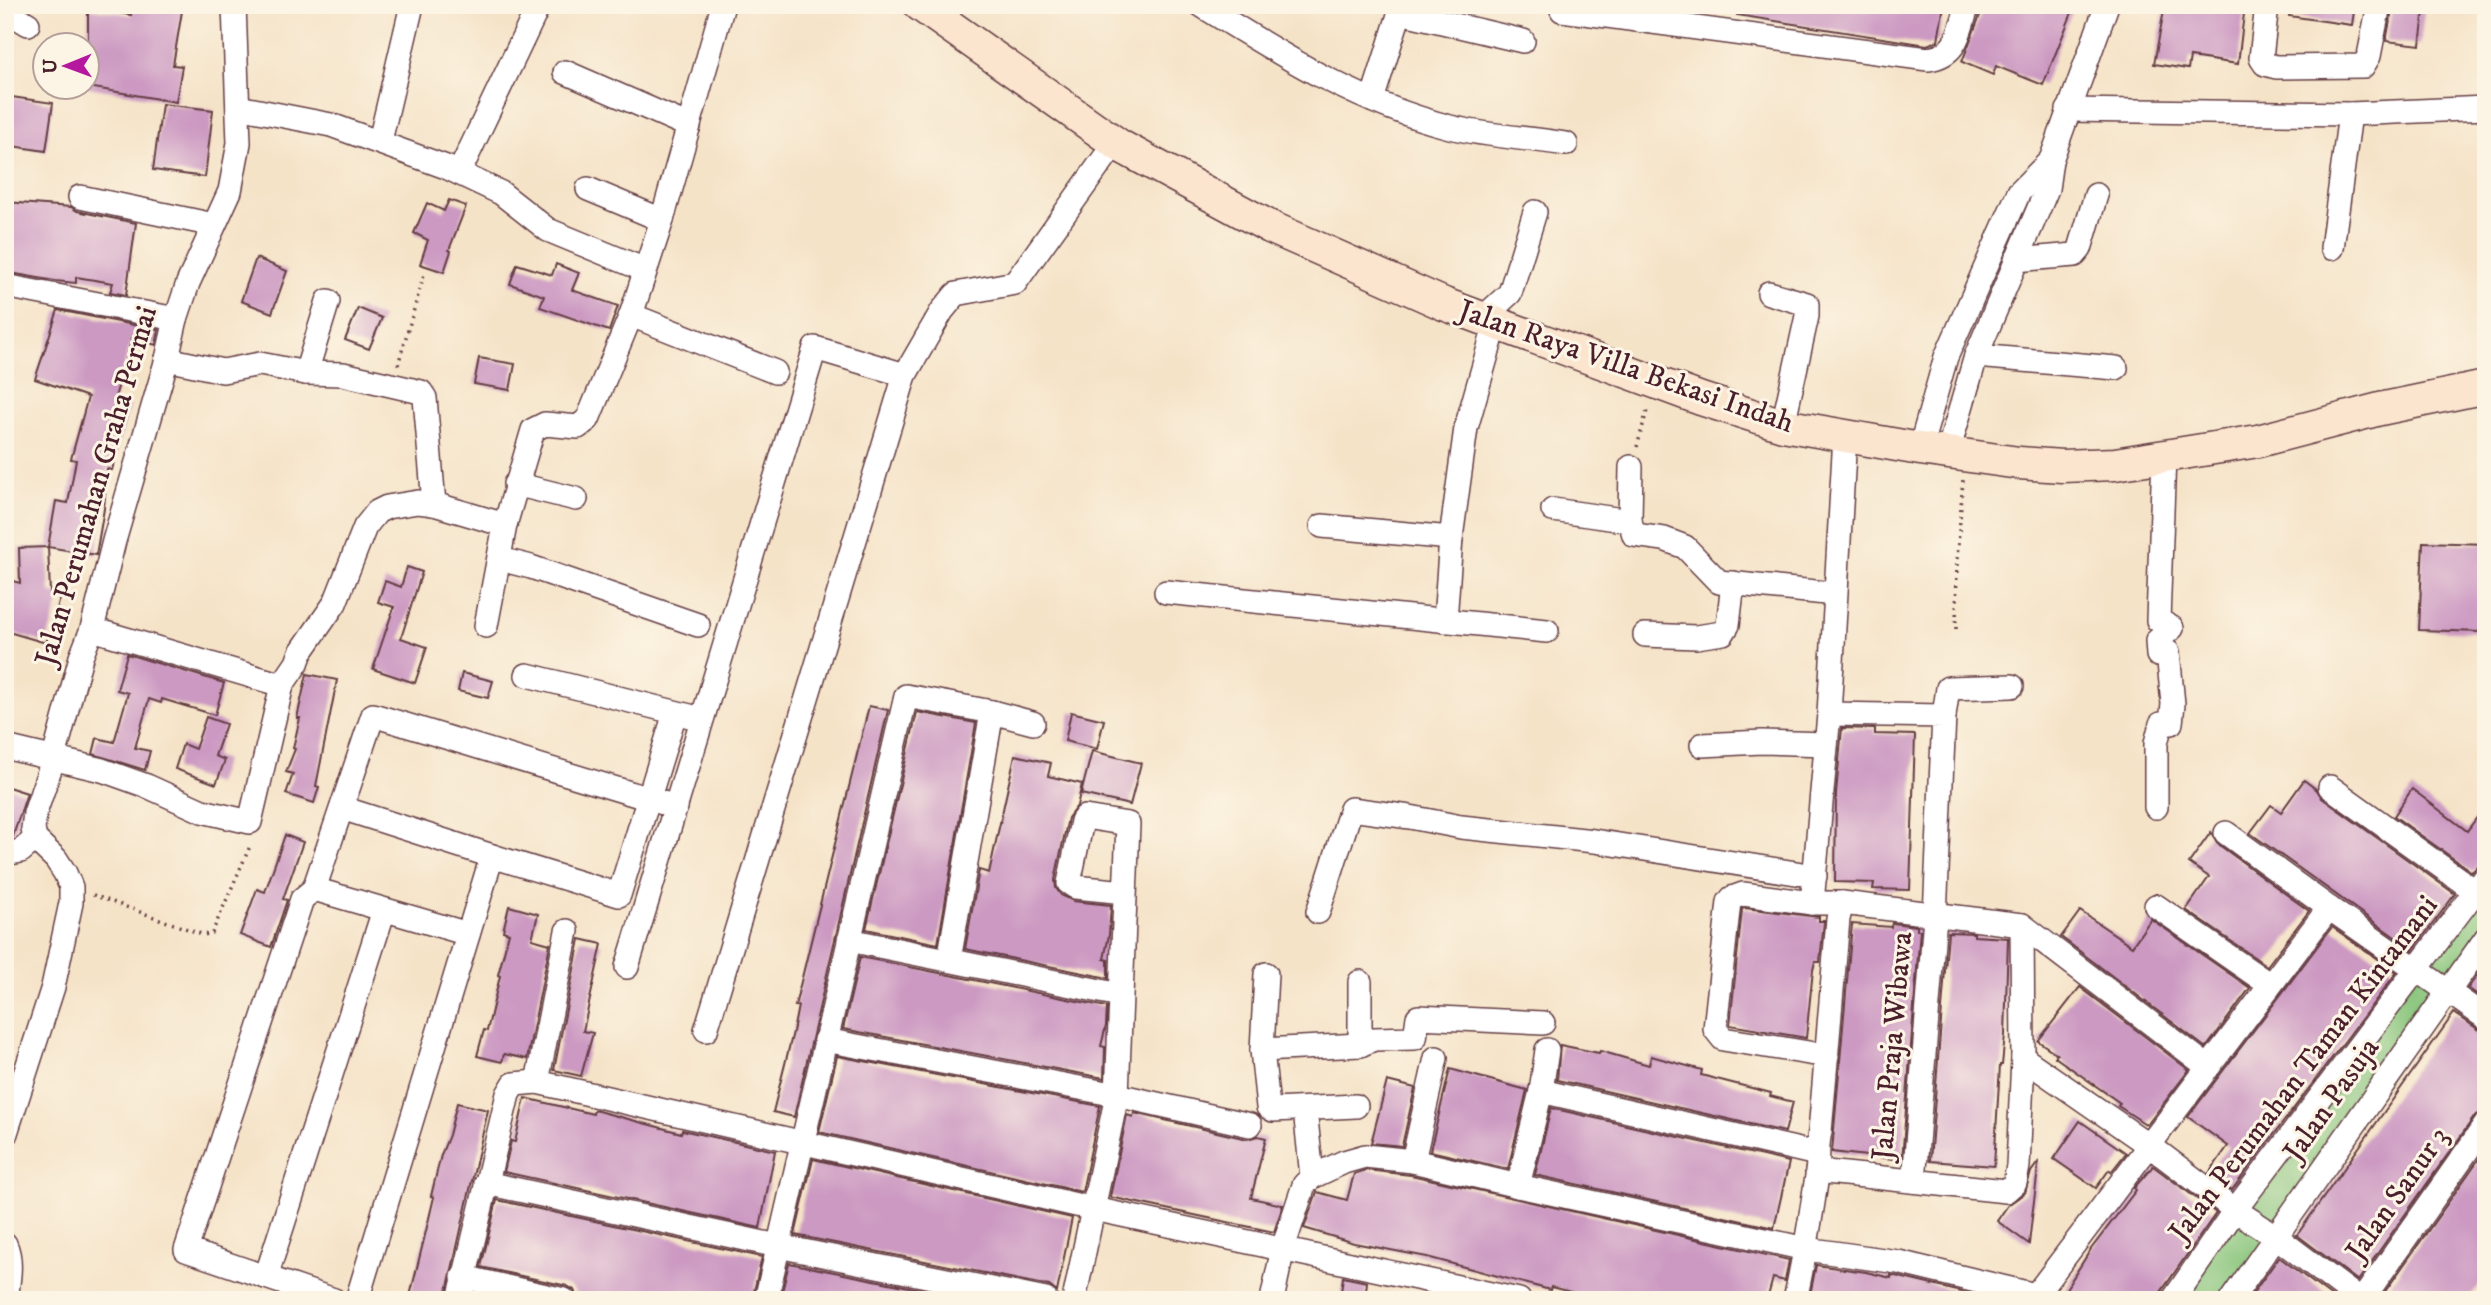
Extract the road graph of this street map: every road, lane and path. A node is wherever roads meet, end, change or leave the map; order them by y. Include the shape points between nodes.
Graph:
1 (234, 5) edge
2 (412, 5) edge
3 (539, 5) edge
4 (723, 5) edge
5 (1201, 5) edge
6 (1968, 5) edge
7 (2107, 5) edge
8 (2267, 5) edge
9 (2379, 5) edge
10 (935, 9) edge
11 (5, 10) edge
12 (1562, 10) dead end
13 (1457, 15) edge
14 (29, 23) dead end
15 (1523, 41) dead end
16 (565, 72) dead end
17 (1372, 100) junction
18 (238, 107) junction
19 (2486, 108) edge
20 (2068, 110) junction
21 (2350, 114) junction
22 (689, 126) junction
23 (380, 141) junction
24 (1115, 143) junction
25 (1566, 144) dead end
26 (2051, 160) junction
27 (459, 173) junction
28 (588, 189) dead end
29 (2096, 195) dead end
30 (80, 197) dead end
31 (1535, 212) dead end
32 (662, 220) junction
33 (214, 225) junction
34 (2332, 248) dead end
35 (2016, 260) junction
36 (425, 271) dead end
37 (645, 271) junction
38 (5, 286) edge
39 (1769, 293) dead end
40 (328, 301) dead end
41 (631, 315) junction
42 (176, 319) junction
43 (1489, 320) junction
44 (1976, 356) junction
45 (167, 359) junction
46 (2116, 368) dead end
47 (775, 372) dead end
48 (306, 373) junction
49 (905, 375) junction
50 (1656, 382) junction
51 (393, 384) junction
52 (2486, 387) edge
53 (1783, 425) junction
54 (1844, 436) junction
55 (1944, 452) junction
56 (2164, 457) junction
57 (1631, 467) joint
58 (516, 484) junction
59 (576, 499) dead end
60 (434, 504) junction
61 (1553, 510) dead end
62 (1630, 521) junction
63 (505, 524) junction
64 (1322, 526) dead end
65 (1451, 538) junction
66 (500, 559) junction
67 (1733, 583) junction
68 (1166, 593) dead end
69 (1835, 594) junction
70 (1446, 621) junction
71 (698, 625) dead end
72 (486, 626) dead end
73 (92, 629) junction
74 (1956, 629) dead end
75 (1548, 631) dead end
76 (1645, 635) dead end
77 (527, 674) dead end
78 (282, 685) junction
79 (2012, 686) dead end
80 (992, 712) junction
81 (675, 713) junction
82 (1829, 714) junction
83 (1944, 716) junction
84 (702, 719) junction
85 (1032, 723) dead end
86 (1826, 744) junction
87 (1702, 745) dead end
88 (5, 747) edge
89 (54, 757) junction
90 (2330, 786) dead end
91 (648, 798) junction
92 (676, 807) junction
93 (2156, 807) dead end
94 (342, 808) junction
95 (250, 822) junction
96 (2226, 833) dead end
97 (35, 839) junction
98 (5, 854) edge
99 (492, 856) junction
100 (1815, 876) junction
101 (2480, 884) edge
102 (71, 887) junction
103 (314, 889) junction
104 (1125, 892) dead end
105 (1812, 903) junction
106 (1842, 904) junction
107 (2156, 906) dead end
108 (2329, 908) junction
109 (384, 910) junction
110 (1318, 912) dead end
111 (1935, 916) junction
112 (2022, 925) junction
113 (567, 931) dead end
114 (468, 934) junction
115 (2486, 938) edge
116 (849, 940) junction
117 (948, 960) junction
118 (627, 967) dead end
119 (2416, 970) junction
120 (1266, 974) dead end
121 (1360, 982) dead end
122 (2270, 985) junction
123 (2448, 990) junction
124 (1120, 995) junction
125 (2486, 1018) edge
126 (1544, 1023) dead end
127 (706, 1030) dead end
128 (825, 1040) junction
129 (1360, 1045) junction
130 (1262, 1049) junction
131 (1547, 1050) dead end
132 (1827, 1056) junction
133 (1436, 1058) dead end
134 (2023, 1058) junction
135 (2208, 1067) junction
136 (537, 1082) junction
137 (1541, 1091) junction
138 (1117, 1096) junction
139 (1356, 1107) dead end
140 (1305, 1109) junction
141 (2486, 1124) edge
142 (1250, 1125) dead end
143 (5, 1136) edge
144 (803, 1141) junction
145 (2150, 1146) junction
146 (1413, 1161) junction
147 (1817, 1163) junction
148 (1312, 1177) junction
149 (1914, 1181) junction
150 (486, 1183) junction
151 (1518, 1186) junction
152 (1094, 1209) junction
153 (2235, 1210) junction
154 (2275, 1236) junction
155 (5, 1244) edge
156 (778, 1246) junction
157 (1283, 1248) junction
158 (1806, 1249) junction
159 (266, 1277) junction
160 (461, 1288) edge
161 (2034, 1297) edge
162 (6, 1300) edge
163 (334, 1300) edge
164 (357, 1300) edge
165 (564, 1300) edge
166 (766, 1300) edge
167 (1046, 1300) edge
168 (1074, 1300) edge
169 (1272, 1300) edge
170 (1519, 1300) edge
171 (1795, 1300) edge
172 (2173, 1300) edge
173 (2231, 1300) edge
174 (2361, 1300) edge

1 - 18 street, Jalan Perumahan Graha Permai
2 - 23 street
3 - 27 street
4 - 22 street
5 - 17 street via 1292,61
6 - 12 street via 1955,44 1944,56 1928,59
7 - 20 street
8 - 9 street via 2261,58 2268,66 2361,67 2366,63
10 - 24 main road, Jalan Raya Villa Bekasi Indah
11 - 14 street
13 - 15 street
13 - 17 street via 1400,12
16 - 22 street
17 - 25 street via 1451,127
18 - 23 street via 331,125
18 - 33 street, Jalan Perumahan Graha Permai via 236,163 230,191
19 - 21 street
20 - 21 street
20 - 26 street
21 - 34 street
22 - 32 street
23 - 27 street
24 - 43 main road, Jalan Raya Villa Bekasi Indah via 1270,227
24 - 49 street via 1015,283 956,294
26 - 35 street via 2047,189
26 - 55 street via 2020,192 1946,357
27 - 37 street via 501,194 548,230
28 - 32 street
29 - 35 street via 2075,255
30 - 33 street
31 - 43 street via 1510,293
32 - 37 street
33 - 42 street, Jalan Perumahan Graha Permai
35 - 44 street
36 - 51 path
37 - 41 street
38 - 42 street
39 - 53 street via 1807,304
40 - 48 street
41 - 47 street
41 - 58 street via 585,423 573,428 545,424 533,430
42 - 45 street, Jalan Perumahan Graha Permai
43 - 50 main road, Jalan Raya Villa Bekasi Indah
43 - 65 street via 1466,428
44 - 46 street
44 - 55 street
45 - 48 street via 223,372 260,364
45 - 73 street, Jalan Perumahan Graha Permai
48 - 51 street via 343,374
49 - 84 street via 815,348
49 - 127 street
50 - 53 main road, Jalan Raya Villa Bekasi Indah
50 - 57 path
51 - 60 street via 424,395
52 - 56 main road, Jalan Raya Villa Bekasi Indah via 2258,441
53 - 54 main road, Jalan Raya Villa Bekasi Indah
54 - 55 main road, Jalan Raya Villa Bekasi Indah
54 - 69 street
55 - 56 main road, Jalan Raya Villa Bekasi Indah via 2062,466
55 - 74 path via 1957,559
56 - 93 street via 2158,620 2172,628 2157,641 2158,655 2168,652 2173,704 2171,723 2161,724 2156,743
57 - 62 street
58 - 59 street
58 - 63 street
60 - 63 street
60 - 78 street via 404,503 377,512 365,527 335,603
61 - 62 street
62 - 67 street via 1634,535 1677,542 1695,554 1719,582
63 - 66 street
64 - 65 street
65 - 70 street
66 - 71 street
66 - 72 street
67 - 69 street
67 - 76 street via 1723,633
68 - 70 street
69 - 82 street
70 - 75 street
73 - 78 street
73 - 89 street, Jalan Perumahan Graha Permai
77 - 81 street
78 - 95 street
79 - 83 street, Jalan Praja Wibawa via 1948,688
80 - 85 street
80 - 116 street via 906,696
80 - 117 street
81 - 84 street
81 - 91 street
82 - 83 street
82 - 86 street
83 - 111 street, Jalan Praja Wibawa
84 - 92 street
86 - 87 street
86 - 100 street
88 - 89 street
89 - 95 street via 147,786 202,811
89 - 97 street, Jalan Perumahan Graha Permai via 35,813
90 - 101 street
91 - 92 street
91 - 94 street via 373,715
91 - 99 street via 619,895
92 - 118 street
94 - 99 street
94 - 103 street
95 - 102 path via 254,838 212,933 204,935
96 - 108 street
97 - 98 street via 21,851
97 - 102 street via 56,859
99 - 114 street
100 - 105 street
100 - 110 street via 1351,809
101 - 119 street, Jalan Perumahan Taman Kintamani
102 - 143 street via 53,987
103 - 109 street
103 - 159 street via 302,899 186,1250
104 - 124 street
105 - 106 street
105 - 132 street via 1743,894 1732,898 1715,1029 1727,1040
106 - 111 street
106 - 132 street
107 - 122 street
108 - 119 street
108 - 122 street
109 - 114 street
109 - 159 street
111 - 112 street
111 - 149 street, Jalan Praja Wibawa
112 - 134 street
112 - 135 street
113 - 136 street
114 - 164 street
115 - 123 street, Jalan Pasuja
116 - 117 street
116 - 128 street
117 - 124 street
119 - 123 street
119 - 153 street, Jalan Perumahan Taman Kintamani
120 - 130 street
121 - 129 street
122 - 135 street
123 - 125 street
123 - 154 street, Jalan Pasuja
124 - 138 street
126 - 129 street via 1418,1017 1416,1038 1374,1039
128 - 138 street
128 - 144 street
129 - 130 street
130 - 140 street via 1268,1107
131 - 137 street
132 - 147 street
133 - 146 street
134 - 145 street
134 - 149 street via 2015,1183 2006,1191
135 - 145 street
136 - 144 street
136 - 150 street via 511,1086
137 - 147 street
137 - 151 street
138 - 142 street
138 - 152 street
139 - 140 street
140 - 148 street
141 - 174 street, Jalan Sanur 3
144 - 152 street
144 - 156 street
145 - 153 street
145 - 161 street
146 - 148 street via 1365,1156
146 - 151 street
147 - 149 street
147 - 158 street
148 - 157 street via 1304,1185
150 - 156 street
150 - 160 street
151 - 158 street
152 - 157 street
152 - 168 street
153 - 154 street
153 - 172 street, Jalan Perumahan Taman Kintamani
154 - 173 street, Jalan Pasuja
154 - 174 street
155 - 162 street via 10,1262
156 - 166 street
156 - 167 street
157 - 169 street
157 - 170 street
158 - 161 street via 1898,1262
158 - 171 street
159 - 163 street
160 - 165 street

